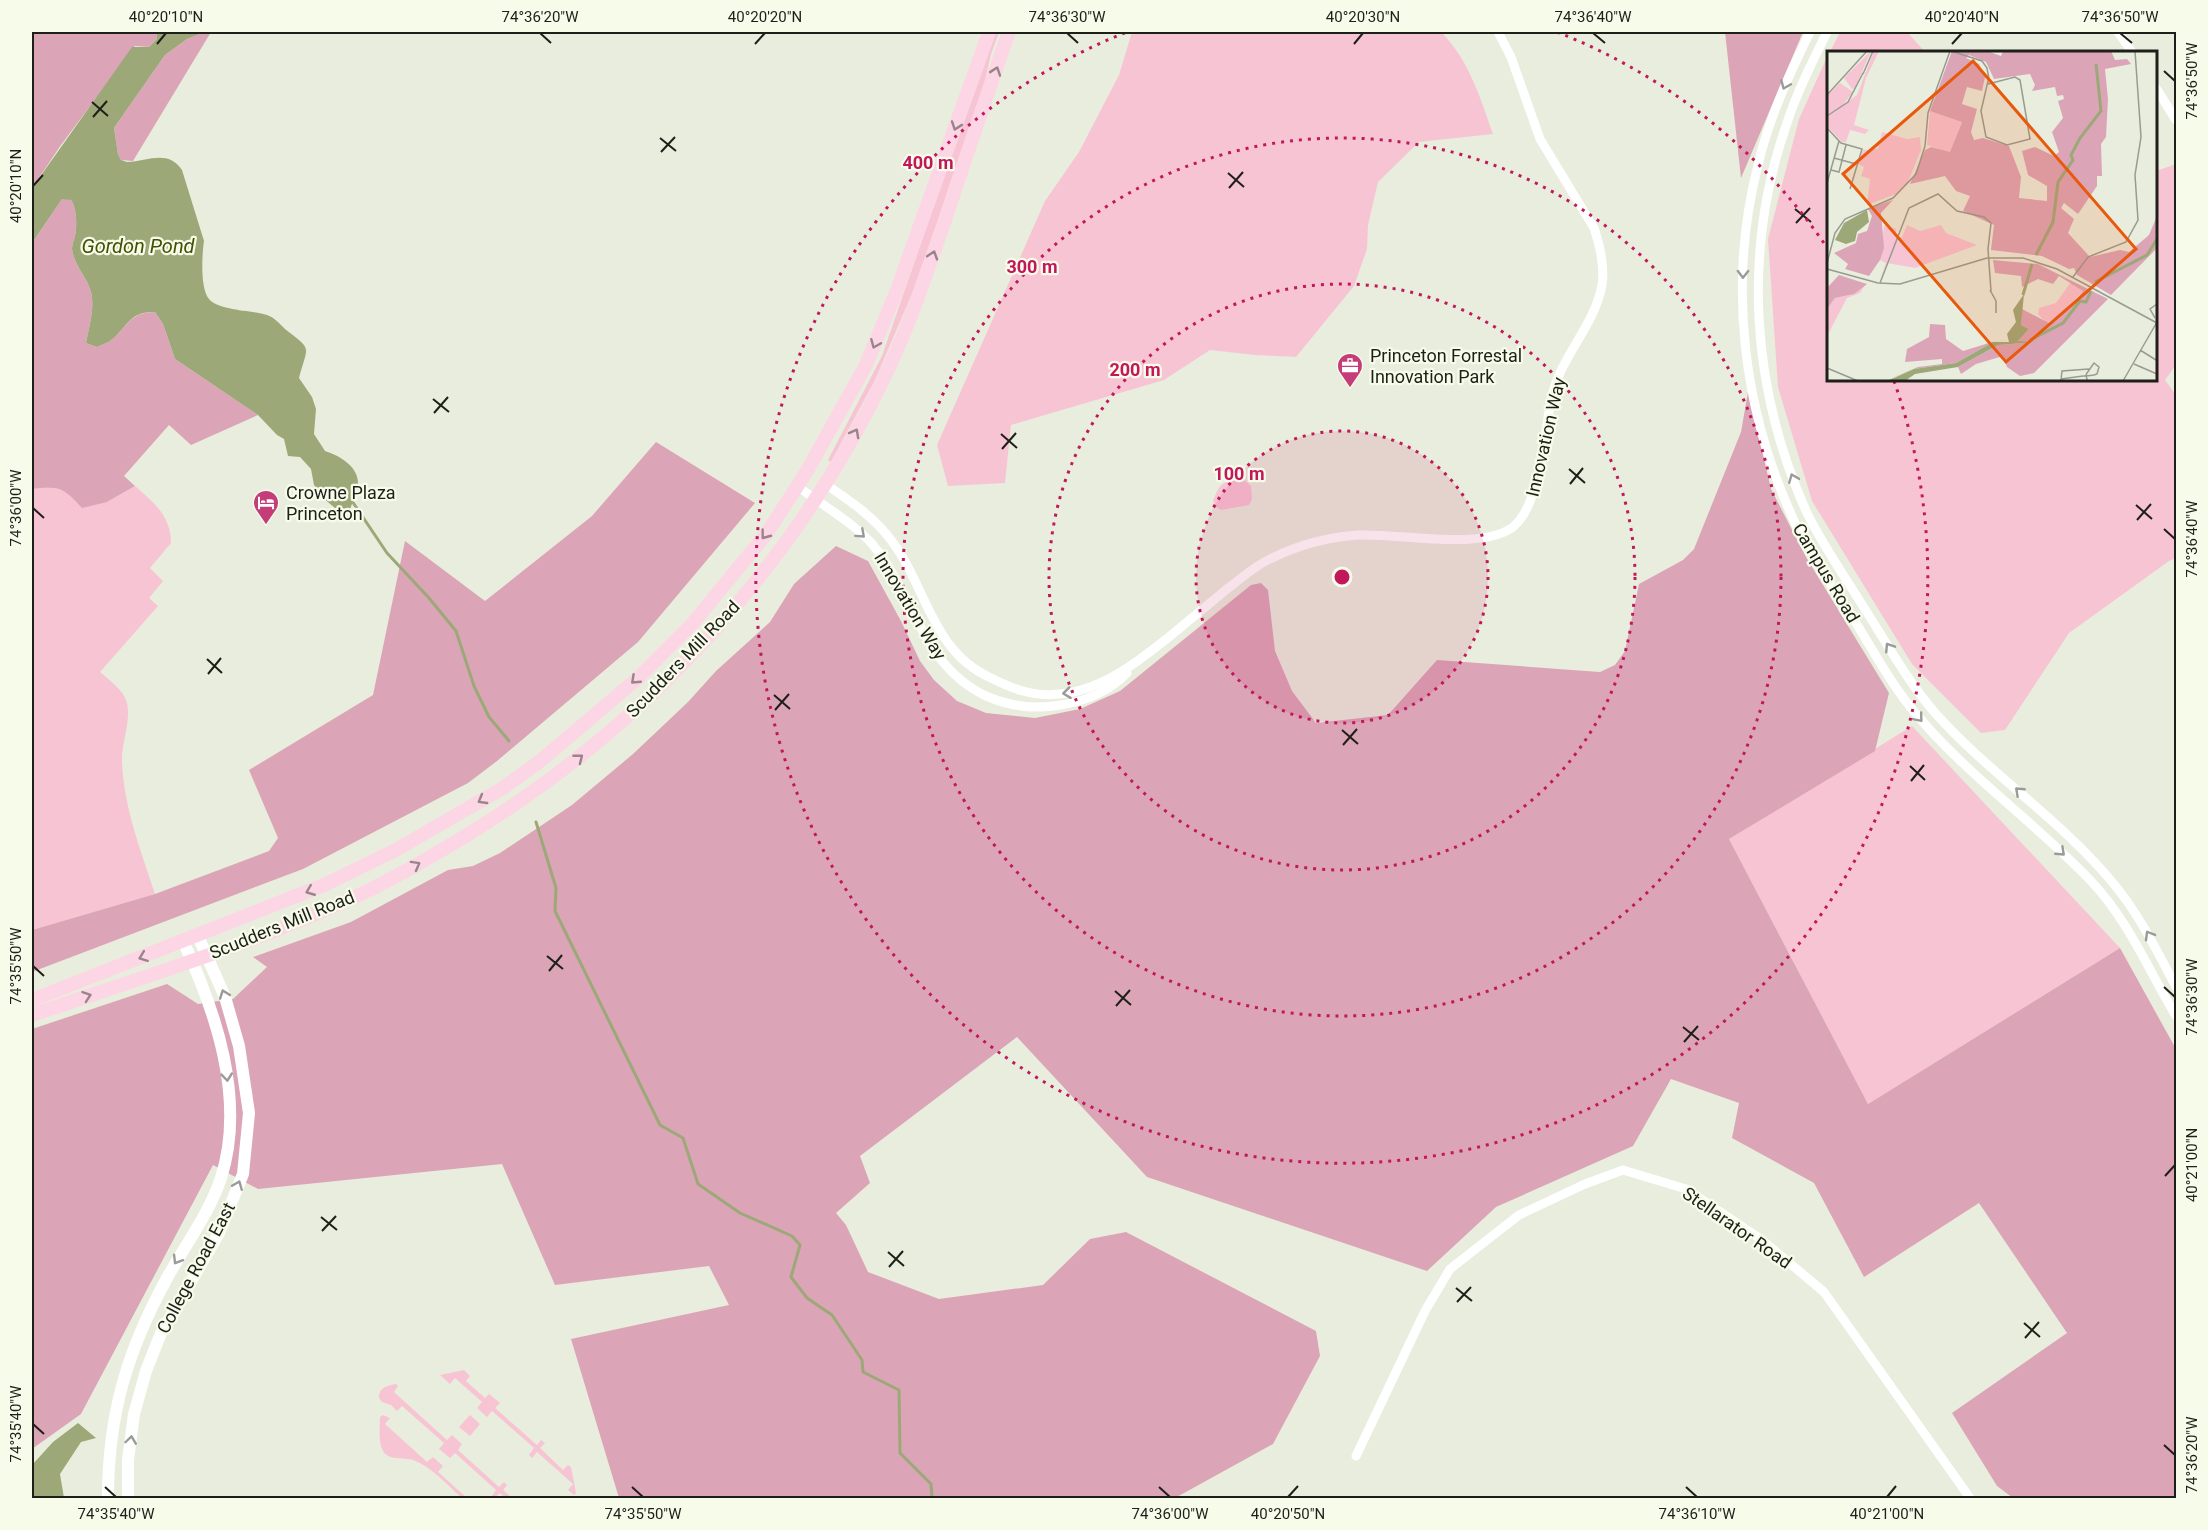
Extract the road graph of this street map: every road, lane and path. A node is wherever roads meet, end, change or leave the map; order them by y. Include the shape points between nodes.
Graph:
1 (989, 32) edge
2 (1009, 32) edge
3 (1498, 32) edge
4 (1810, 32) edge
5 (1827, 32) edge
6 (2118, 32) edge
7 (2131, 51) edge
8 (2157, 90) edge
9 (2176, 120) edge
10 (825, 484) junction
11 (797, 486) junction
12 (815, 499) junction
13 (1139, 661) junction
14 (198, 936) junction
15 (183, 941) junction
16 (208, 956) junction
17 (192, 961) junction
18 (2176, 987) edge
19 (32, 1000) edge
20 (32, 1015) edge
21 (2176, 1016) edge
22 (1356, 1456) dead end
23 (108, 1498) edge
24 (128, 1498) edge
25 (1970, 1498) edge

1 -> 11 main road, Scudders Mill Road via 897,290 866,365
10 -> 2 main road, Scudders Mill Road via 907,327
3 - 13 street, Innovation Way via 1540,139 1594,228 1602,264 1602,285 1596,302 1553,392 1527,510 1502,534 1488,538 1363,535 1296,547 1259,565
4 -> 21 street, Campus Road via 1784,86 1758,162 1743,261 1745,354 1752,395 1779,487 1810,552 1915,713 2091,880 2123,921
18 -> 5 street, Campus Road via 2133,910 2112,882 1919,693 1830,554 1808,515 1787,462 1762,359 1759,250 1765,203 1787,122
6 - 7 street
8 - 9 street
10 - 12 main road, Scudders Mill Road
13 -> 10 street, Innovation Way via 1087,689 1047,695 1024,692 982,674 955,653 943,637 886,533
11 - 12 street, Innovation Way
11 -> 14 main road, Scudders Mill Road via 767,533 693,622 637,679 539,762 503,788 394,851 324,885
12 -> 13 street, Innovation Way via 872,545 934,652 978,692 1029,707 1070,704 1120,681
16 -> 12 main road, Scudders Mill Road via 396,877 506,812 584,754 667,680 748,592
14 - 15 main road, Scudders Mill Road
14 - 16 street, College Road East
15 - 17 street, College Road East
15 -> 19 main road, Scudders Mill Road
16 - 17 main road, Scudders Mill Road
24 -> 16 street, College Road East via 134,1414 146,1371 161,1333 219,1233 243,1174 249,1113 239,1046
20 -> 17 main road, Scudders Mill Road
17 -> 23 street, College Road East via 226,1066 229,1128 225,1160 204,1216 149,1311 123,1376 109,1457
22 - 25 street, Stellarator Road via 1425,1311 1450,1269 1519,1215 1623,1170 1686,1189 1762,1240 1824,1292

